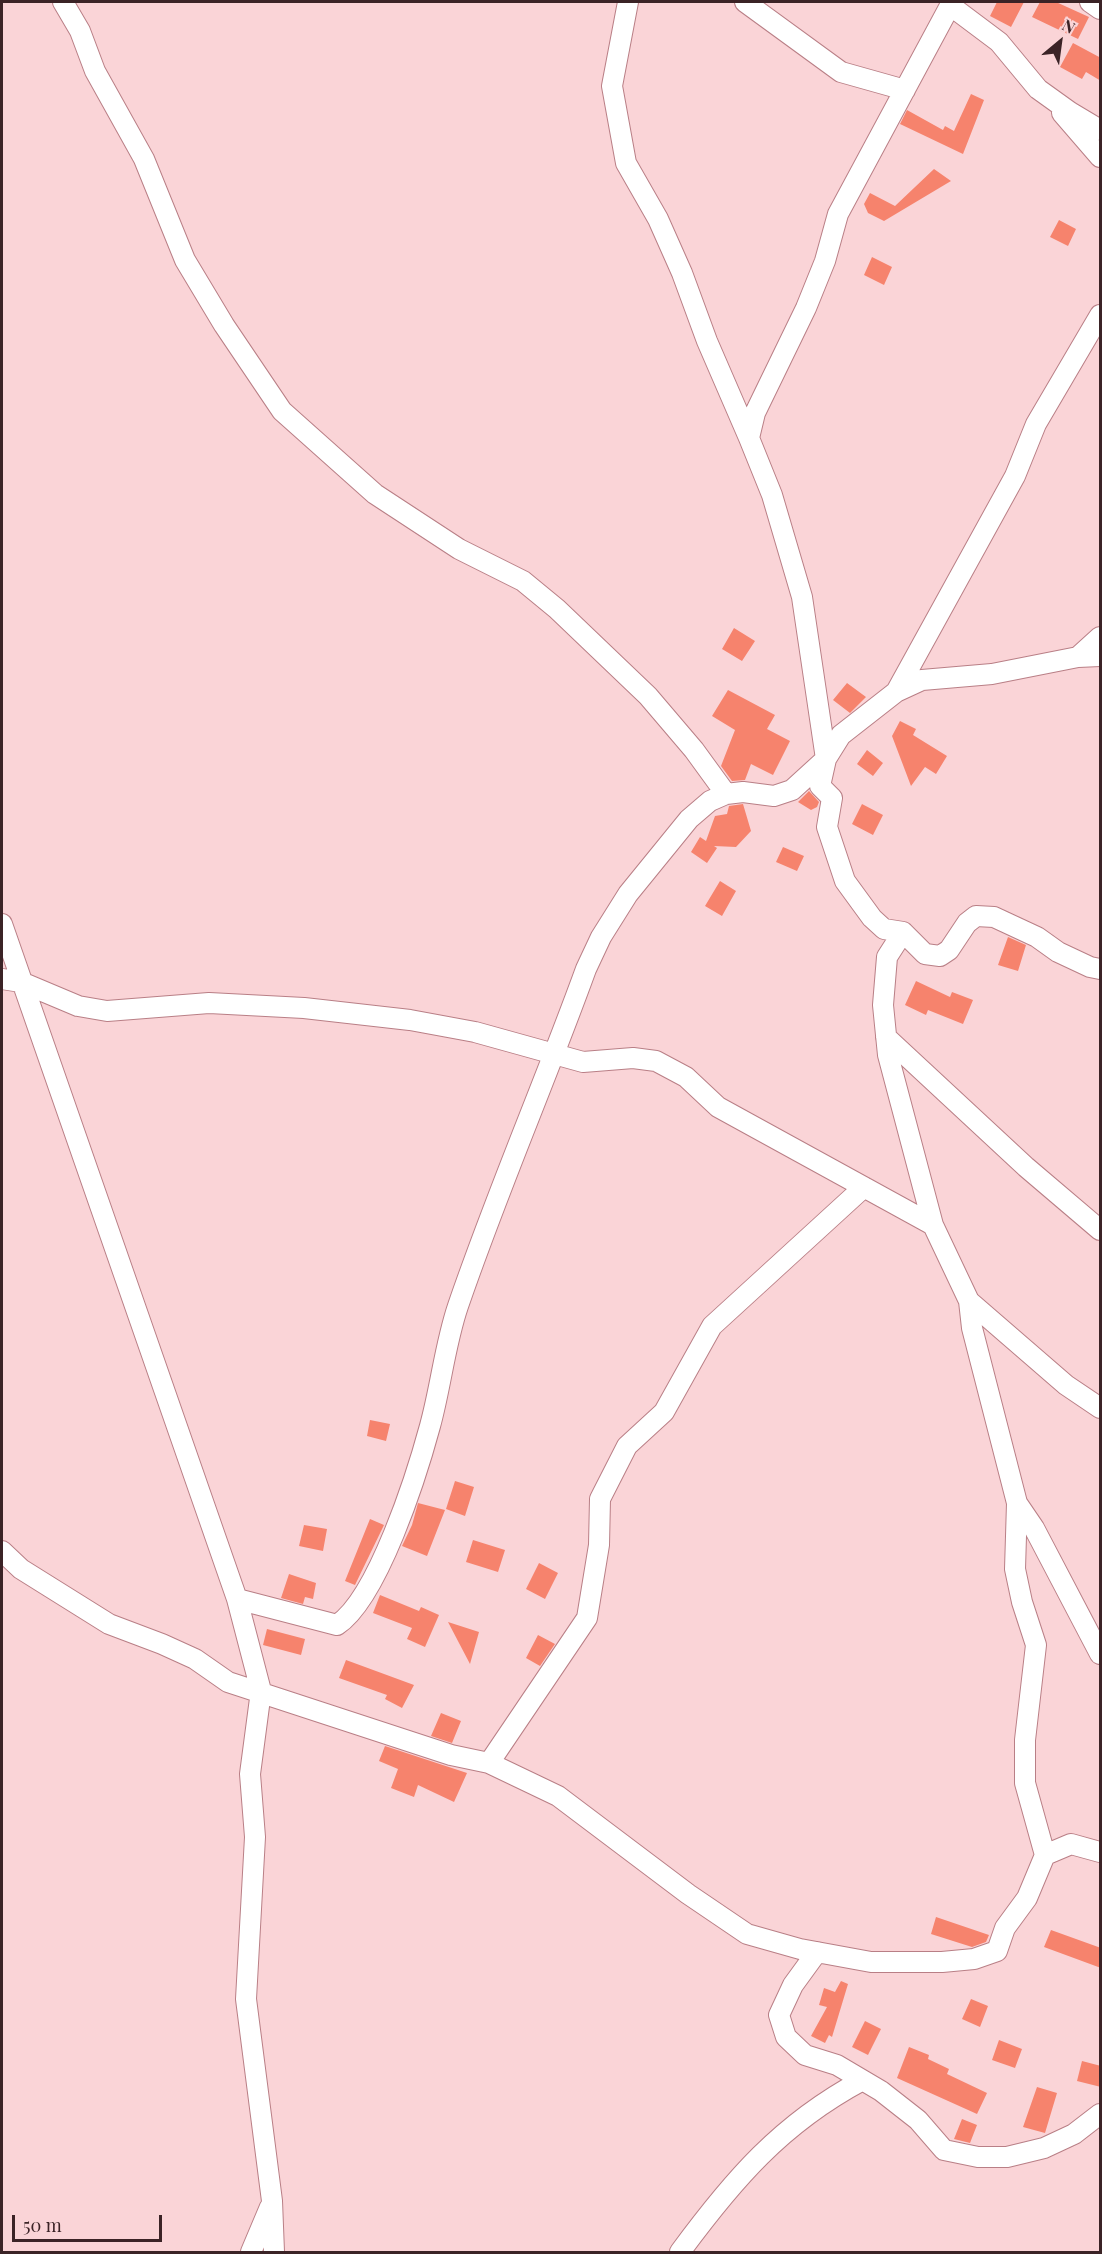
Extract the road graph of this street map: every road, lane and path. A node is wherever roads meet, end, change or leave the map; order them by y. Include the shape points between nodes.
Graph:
1 (63, 2) edge
2 (628, 2) edge
3 (744, 2) edge
4 (1090, 2) edge
5 (952, 4) edge
6 (1101, 9) edge
7 (905, 90) junction
8 (1051, 98) junction
9 (1101, 130) edge
10 (1101, 157) edge
11 (1101, 315) edge
12 (749, 438) junction
13 (1101, 637) edge
14 (1101, 656) edge
15 (1078, 657) junction
16 (897, 692) junction
17 (825, 759) junction
18 (726, 794) junction
19 (2, 924) edge
20 (903, 932) junction
21 (1101, 969) edge
22 (2, 979) edge
23 (21, 982) junction
24 (886, 1037) junction
25 (554, 1055) junction
26 (864, 1187) junction
27 (933, 1225) junction
28 (1101, 1230) edge
29 (969, 1300) junction
30 (1101, 1408) edge
31 (1017, 1503) junction
32 (2, 1551) edge
33 (237, 1599) junction
34 (1101, 1654) edge
35 (261, 1691) junction
36 (489, 1763) junction
37 (1101, 1852) edge
38 (1045, 1855) junction
39 (817, 1952) junction
40 (861, 2081) junction
41 (1101, 2114) edge
42 (272, 2201) junction
43 (251, 2253) edge
44 (274, 2253) edge
45 (680, 2253) edge

1 - 18 street via 80,31 95,71 144,159 185,260 282,411 375,494 459,549 523,581 556,609 648,696
2 - 12 street via 612,86 626,163 658,219
3 - 7 street via 841,72
4 - 6 street
5 - 7 street
5 - 8 street via 999,42 1038,89
7 - 12 street via 838,214 807,308 754,413
8 - 9 street
8 - 10 street via 1080,137
11 - 16 street via 1042,415 1016,476
12 - 17 street via 772,495 802,597
13 - 15 street
14 - 15 street
15 - 16 street via 992,674 922,680
16 - 17 street via 841,735
17 - 18 street via 784,794
17 - 20 street via 820,786 832,798 827,827 845,881 884,929
18 - 25 street via 710,801 689,819 628,894 586,969
19 - 23 street
20 - 21 street via 925,954 940,956 976,916 994,917 1079,962
20 - 24 street via 887,957
22 - 23 street
23 - 25 street via 78,1006 107,1011 209,1003 304,1008 475,1032
23 - 33 street
24 - 27 street
24 - 28 street via 1026,1167
25 - 26 street via 583,1062 633,1058 656,1061 686,1077 718,1107
25 - 33 street via 458,1308 430,1426 405,1500 382,1560 362,1596 349,1617 337,1625
26 - 27 street
26 - 36 street via 711,1326 664,1412 627,1446 600,1499 599,1545 587,1618
27 - 29 street
29 - 30 street via 1066,1385
29 - 31 street via 972,1328
31 - 34 street
31 - 38 street via 1015,1569 1036,1645 1025,1740 1025,1784
32 - 35 street via 21,1569 109,1624 186,1655 228,1682
33 - 35 street
35 - 36 street via 451,1755
35 - 42 street via 250,1774 255,1837 246,1999
36 - 39 street via 558,1796 747,1934
37 - 38 street via 1071,1844
38 - 39 street via 1027,1898 1005,1928 997,1951 974,1959 942,1962 871,1962
39 - 40 street via 793,1985 779,2015 786,2037 805,2055 837,2065
40 - 41 street via 881,2091 918,2120 944,2150 978,2157 1007,2157 1044,2148 1074,2134
40 - 45 street via 824,2102 782,2134 735,2181
42 - 43 street
42 - 44 street

